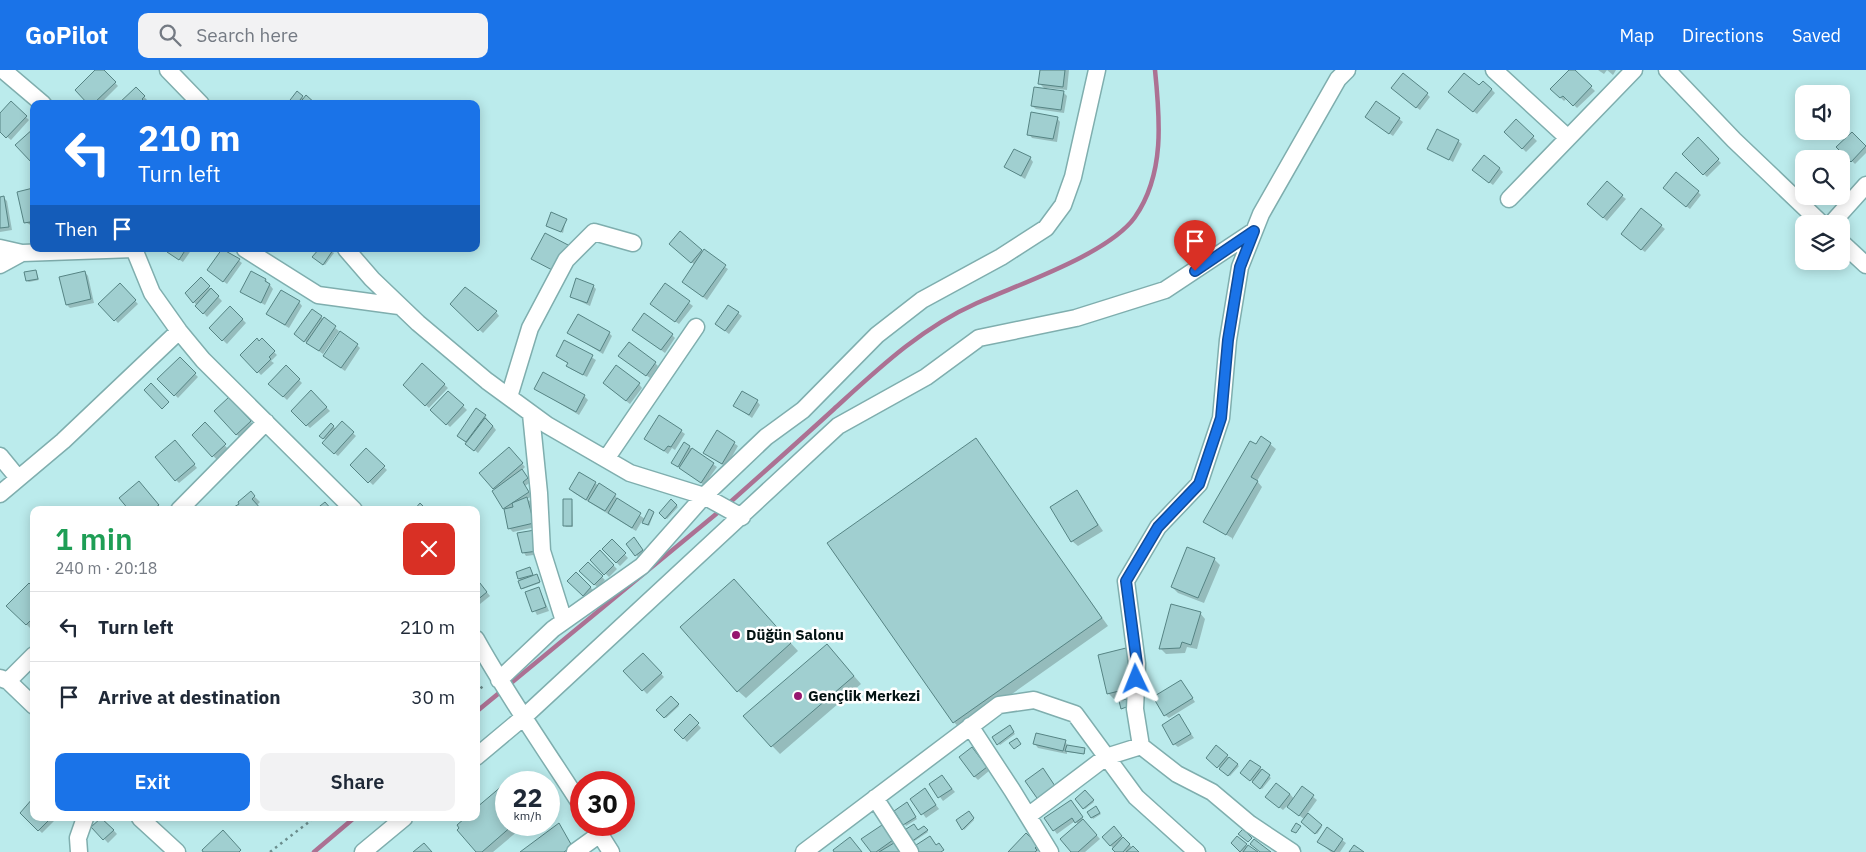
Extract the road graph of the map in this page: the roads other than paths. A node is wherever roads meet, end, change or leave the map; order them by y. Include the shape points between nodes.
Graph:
1 (168, 70) edge
2 (1097, 70) edge
3 (1347, 70) edge
4 (1494, 70) edge
5 (1634, 70) edge
6 (1667, 70) edge
7 (6, 75) edge
8 (38, 100) edge
9 (197, 100) edge
10 (1568, 138) junction
11 (1866, 185) edge
12 (1509, 199) dead end
13 (1813, 215) edge
14 (1839, 215) edge
15 (1254, 231) junction
16 (633, 243) dead end
17 (0, 248) edge
18 (1850, 250) edge
19 (50, 252) edge
20 (135, 252) edge
21 (250, 252) edge
22 (349, 252) edge
23 (22, 253) junction
24 (0, 265) edge
25 (1866, 265) edge
26 (400, 306) junction
27 (696, 327) dead end
28 (179, 331) junction
29 (509, 397) junction
30 (531, 414) junction
31 (266, 422) junction
32 (0, 456) edge
33 (606, 459) junction
34 (18, 478) junction
35 (0, 494) edge
36 (708, 498) junction
37 (183, 506) edge
38 (350, 506) edge
39 (736, 514) junction
40 (564, 621) junction
41 (480, 646) edge
42 (30, 658) edge
43 (4, 679) edge
44 (499, 680) junction
45 (30, 702) edge
46 (522, 713) junction
47 (970, 726) junction
48 (1141, 746) junction
49 (480, 753) edge
50 (1106, 757) junction
51 (570, 788) edge
52 (875, 798) junction
53 (1028, 816) junction
54 (84, 821) edge
55 (143, 821) edge
56 (400, 821) edge
57 (590, 836) edge
58 (601, 836) edge
59 (79, 852) edge
60 (177, 852) edge
61 (362, 852) edge
62 (575, 852) edge
63 (611, 852) edge
64 (804, 852) edge
65 (910, 852) edge
66 (1050, 852) edge
67 (1198, 852) edge
68 (1292, 852) edge

1 - 9 street
2 - 36 street via 1073,177 1063,205 1046,228 922,300 877,335 803,410 766,437
3 - 15 street via 1338,79 1284,170
4 - 10 street
5 - 10 street
6 - 13 street
7 - 8 street
10 - 12 street
11 - 14 street
15 - 39 street via 1165,290 1076,318 979,338 926,377 838,426
15 - 48 street via 1240,267 1228,340 1221,418 1199,484 1158,527 1126,581 1137,664 1135,709
16 - 29 street via 594,232 566,260 530,328
17 - 23 street
18 - 25 street
19 - 23 street
20 - 28 street via 152,292
21 - 26 street via 318,295
22 - 26 street
23 - 24 street
26 - 29 street
27 - 33 street
28 - 31 street via 203,360
28 - 34 street via 63,442
29 - 30 street
30 - 33 street
30 - 40 street via 542,550
31 - 37 street
31 - 38 street
32 - 34 street
33 - 36 street via 630,473
34 - 35 street
36 - 39 street
36 - 40 street via 642,566
39 - 46 street
40 - 44 street
41 - 44 street
42 - 43 street
43 - 45 street
44 - 46 street
46 - 49 street
46 - 51 street
47 - 50 street via 999,704 1034,700 1075,714
47 - 52 street
47 - 53 street
48 - 50 street
48 - 68 street via 1177,774 1212,792 1250,824
50 - 53 street
50 - 67 street via 1136,797
52 - 64 street
52 - 65 street
53 - 66 street
54 - 59 street via 78,838
55 - 60 street
56 - 61 street
57 - 62 street
58 - 63 street

